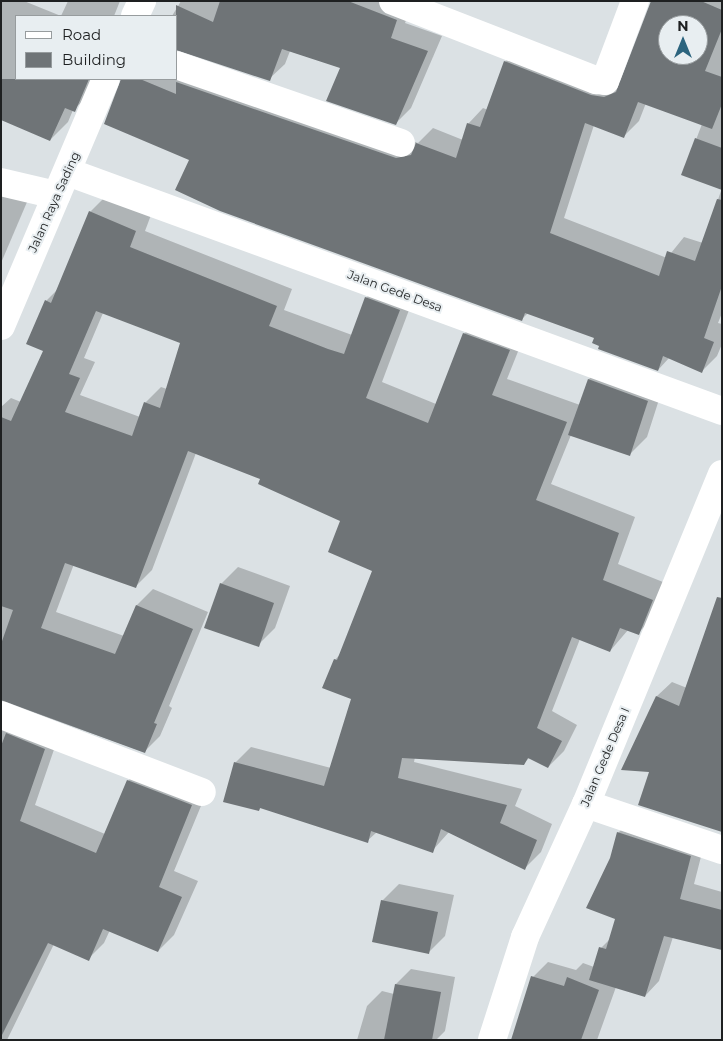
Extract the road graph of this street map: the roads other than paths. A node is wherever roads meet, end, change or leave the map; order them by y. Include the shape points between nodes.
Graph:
1 (142, 1) edge
2 (393, 1) edge
3 (635, 1) edge
4 (135, 15) edge
5 (178, 66) edge
6 (106, 80) edge
7 (401, 143) dead end
8 (1, 182) edge
9 (62, 184) junction
10 (1, 326) edge
11 (722, 411) edge
12 (722, 474) edge
13 (1, 715) edge
14 (202, 792) dead end
15 (586, 804) junction
16 (722, 850) edge
17 (492, 1040) edge

1 - 4 street
2 - 3 street via 596,80 605,80
5 - 7 street
6 - 9 street, Jalan Raya Sading
8 - 9 street, Jalan Gede Desa
9 - 10 street, Jalan Raya Sading
9 - 11 street, Jalan Gede Desa
12 - 15 street, Jalan Gede Desa I
13 - 14 street
15 - 16 street
15 - 17 street, Jalan Gede Desa I via 525,937

